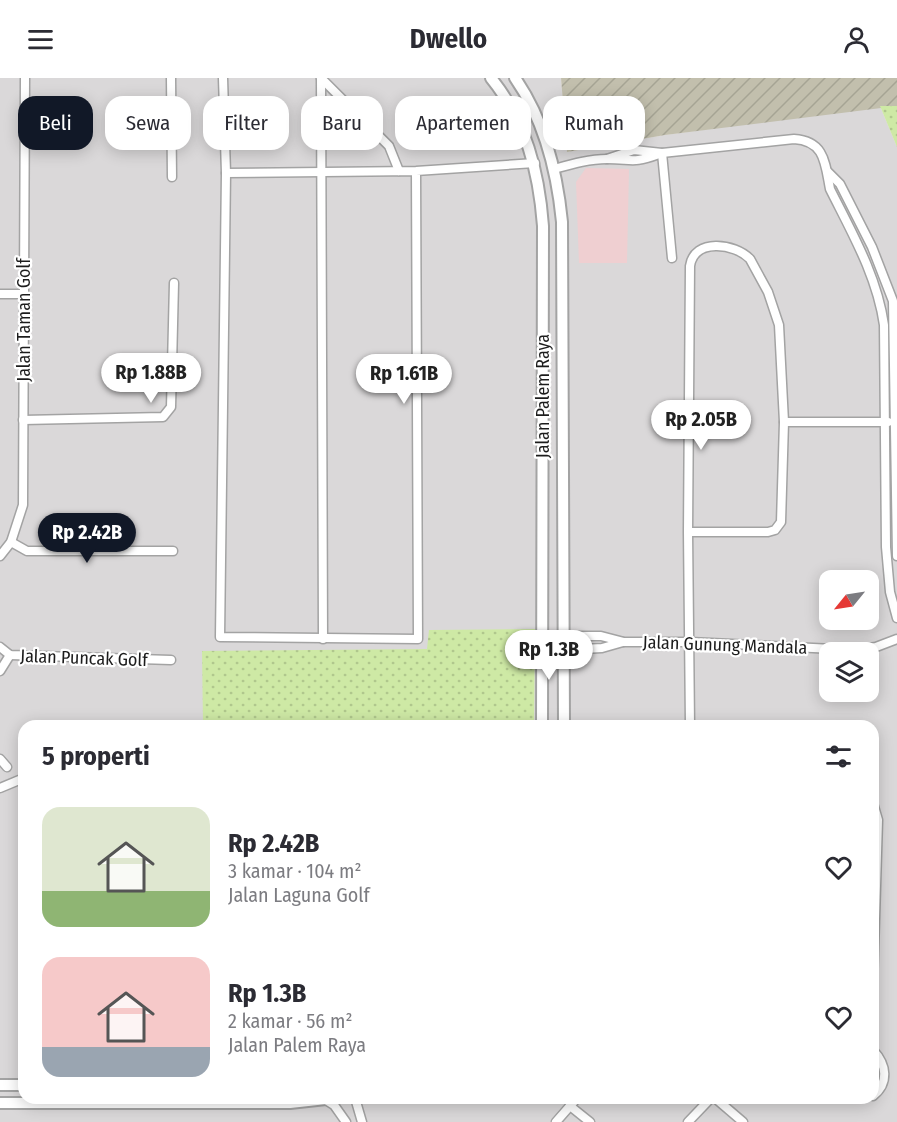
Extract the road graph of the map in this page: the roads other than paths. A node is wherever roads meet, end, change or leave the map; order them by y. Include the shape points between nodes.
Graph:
1 (25, 78) edge
2 (171, 78) edge
3 (223, 78) edge
4 (321, 78) edge
5 (491, 78) edge
6 (515, 78) edge
7 (662, 153) junction
8 (535, 163) junction
9 (554, 169) junction
10 (399, 171) junction
11 (416, 171) junction
12 (322, 172) junction
13 (828, 172) junction
14 (226, 173) junction
15 (172, 177) dead end
16 (672, 258) dead end
17 (174, 283) dead end
18 (0, 294) edge
19 (24, 294) junction
20 (23, 420) junction
21 (784, 422) junction
22 (885, 422) junction
23 (896, 422) edge
24 (897, 529) edge
25 (886, 530) junction
26 (687, 532) junction
27 (11, 542) junction
28 (173, 551) dead end
29 (0, 556) edge
30 (897, 556) edge
31 (564, 610) junction
32 (543, 611) junction
33 (897, 618) edge
34 (564, 636) junction
35 (323, 639) junction
36 (897, 639) edge
37 (543, 642) junction
38 (624, 642) junction
39 (690, 642) junction
40 (0, 647) edge
41 (563, 651) junction
42 (10, 656) junction
43 (171, 660) dead end
44 (0, 671) edge
45 (542, 720) edge
46 (564, 720) edge
47 (690, 720) edge
48 (0, 759) edge
49 (7, 767) dead end
50 (18, 780) edge
51 (0, 788) edge
52 (879, 1059) edge
53 (0, 1085) edge
54 (18, 1085) edge
55 (879, 1091) edge
56 (0, 1103) edge
57 (18, 1103) edge
58 (333, 1104) edge
59 (357, 1104) edge
60 (707, 1104) edge
61 (720, 1104) edge
62 (570, 1106) joint
63 (346, 1122) edge
64 (362, 1122) edge
65 (556, 1122) edge
66 (590, 1122) edge
67 (688, 1122) edge
68 (743, 1122) edge

1 - 19 street, Jalan Taman Golf
2 - 15 street
3 - 14 street
4 - 10 street via 389,146
4 - 12 street
5 - 8 street, Jalan Palem Raya via 514,112
6 - 9 street, Jalan Palem Raya via 531,103
7 - 9 street via 636,162 607,159
7 - 13 street via 806,140 819,149
7 - 16 street
8 - 11 street
8 - 32 street, Jalan Palem Raya via 543,226
9 - 31 street, Jalan Palem Raya via 562,222
10 - 11 street
10 - 12 street
11 - 35 street via 418,639
12 - 14 street
12 - 35 street
13 - 22 street via 830,189 879,297 884,325
13 - 23 street via 840,184 872,247 893,301
14 - 35 street via 220,637
17 - 20 street via 171,407 163,417
18 - 19 street
19 - 20 street, Jalan Taman Golf
20 - 27 street, Jalan Taman Golf via 23,505
21 - 22 street
21 - 26 street via 778,527 768,532
21 - 26 street via 779,325 768,292 750,259 739,250 729,247 699,251 690,266
22 - 23 street
22 - 25 street
23 - 24 street
24 - 25 street
24 - 30 street
25 - 33 street via 890,592
26 - 39 street
27 - 28 street via 27,551
27 - 29 street, Jalan Taman Golf
31 - 32 street via 553,618
31 - 34 street, Jalan Palem Raya
32 - 37 street, Jalan Palem Raya
34 - 37 street, Jalan Gunung Mandala via 552,636
34 - 38 street, Jalan Gunung Mandala via 602,636
34 - 41 street, Jalan Palem Raya
36 - 39 street, Jalan Gunung Mandala via 854,650
37 - 45 street, Jalan Palem Raya
38 - 39 street, Jalan Gunung Mandala
38 - 41 street, Jalan Gunung Mandala
39 - 47 street
40 - 42 street, Jalan Puncak Golf
41 - 46 street, Jalan Palem Raya
42 - 43 street, Jalan Puncak Golf
42 - 44 street
48 - 49 street
50 - 51 street
52 - 55 street via 885,1076
53 - 54 street
56 - 57 street
58 - 63 street
59 - 64 street
60 - 67 street
61 - 68 street
62 - 65 street
62 - 66 street

